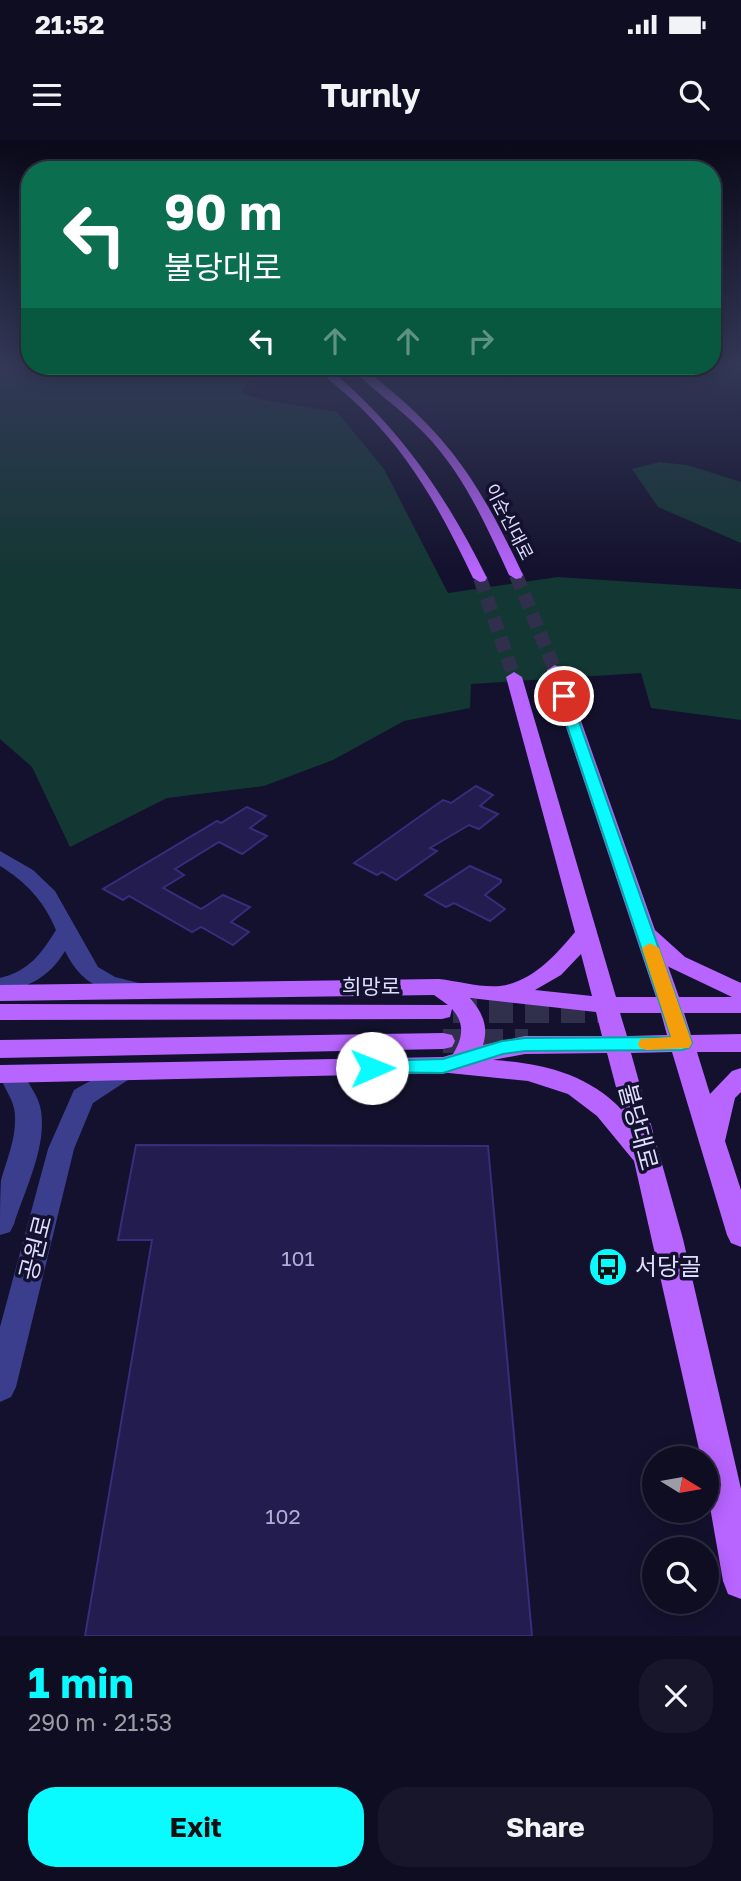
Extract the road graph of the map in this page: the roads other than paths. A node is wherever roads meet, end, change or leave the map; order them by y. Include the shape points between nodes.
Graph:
1 (390, 433) edge
2 (429, 433) edge
3 (516, 575) tunnel mouth
4 (480, 578) tunnel mouth
5 (555, 670) tunnel mouth
6 (514, 677) tunnel mouth
7 (0, 857) edge
8 (66, 931) junction
9 (645, 933) junction
10 (585, 934) junction
11 (0, 986) edge
12 (439, 987) junction
13 (139, 990) junction
14 (741, 992) edge
15 (0, 993) edge
16 (498, 994) junction
17 (670, 1005) junction
18 (741, 1005) edge
19 (605, 1006) junction
20 (442, 1011) tunnel mouth
21 (0, 1012) edge
22 (682, 1043) junction
23 (741, 1043) edge
24 (616, 1044) junction
25 (0, 1049) edge
26 (449, 1056) junction
27 (122, 1072) junction
28 (5, 1074) edge
29 (741, 1077) edge
30 (712, 1141) junction
31 (647, 1157) junction
32 (0, 1224) edge
33 (741, 1235) edge
34 (0, 1387) edge
35 (741, 1581) edge

1 - 4 main road via 426,476
2 - 3 main road, 이순신대로 via 452,457
5 - 9 main road
6 - 10 main road, 불당대로
7 - 8 street via 30,875 59,912
8 - 11 street via 41,971
8 - 13 street via 83,966 99,979
9 - 14 main road via 677,962
9 - 17 main road
10 - 16 main road via 558,968 534,983
10 - 19 main road, 불당대로
12 - 13 main road, 희망로
12 - 16 main road, 희망로
12 - 26 main road via 464,1003 474,1034 471,1047
13 - 15 main road, 희망로
16 - 19 main road, 희망로
17 - 18 main road, 희망로
17 - 19 main road, 희망로
17 - 22 main road
19 - 24 main road, 불당대로
20 - 21 main road
22 - 23 main road
22 - 24 main road
22 - 30 main road
24 - 26 main road via 525,1045
24 - 31 main road, 불당대로
25 - 26 main road
26 - 27 main road
26 - 31 main road via 562,1078 594,1098
27 - 28 main road
27 - 34 street, 공원로 via 83,1097 61,1149
28 - 32 street, 공원로 via 22,1094 28,1129
29 - 30 main road via 723,1094
30 - 33 main road
31 - 35 main road, 불당대로 via 715,1432

